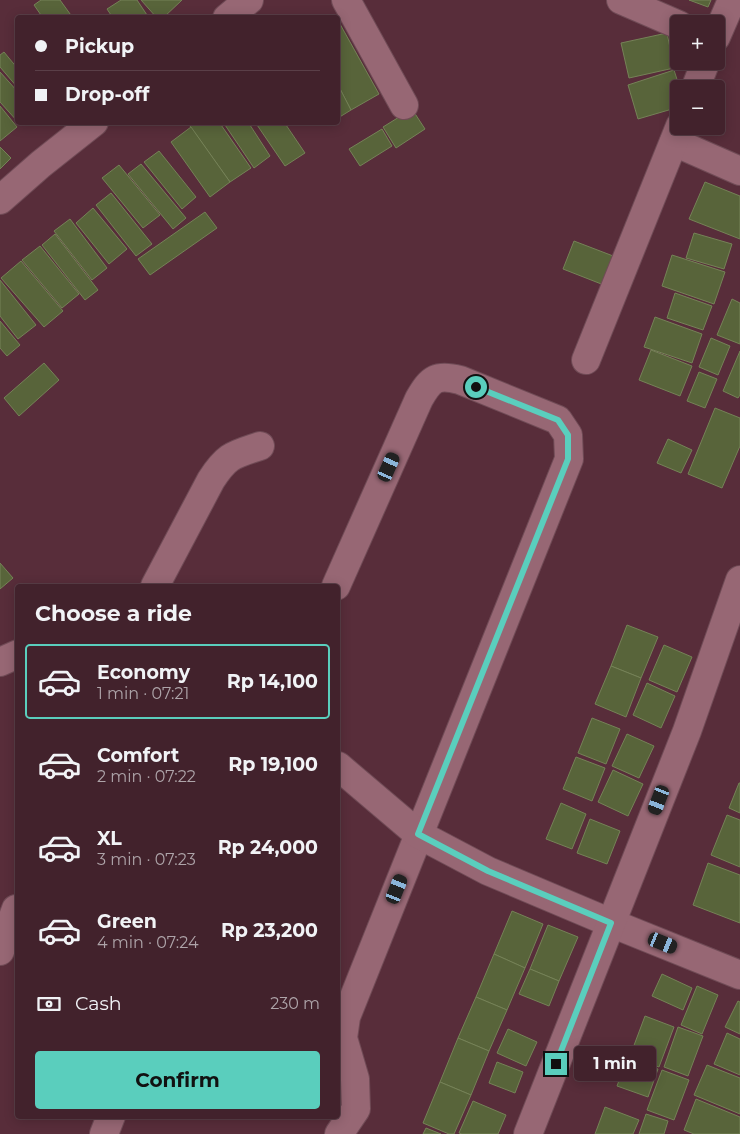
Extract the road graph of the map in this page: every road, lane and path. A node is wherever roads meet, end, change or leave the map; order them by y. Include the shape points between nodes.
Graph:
1 (249, 0) edge
2 (346, 0) edge
3 (621, 0) edge
4 (732, 0) edge
5 (231, 15) edge
6 (725, 16) edge
7 (670, 21) edge
8 (404, 104) dead end
9 (90, 125) edge
10 (677, 135) edge
11 (679, 135) edge
12 (740, 170) edge
13 (0, 200) edge
14 (586, 360) dead end
15 (260, 446) dead end
16 (740, 580) edge
17 (156, 584) edge
18 (337, 584) edge
19 (15, 655) edge
20 (0, 662) edge
21 (340, 768) edge
22 (418, 834) junction
23 (15, 912) edge
24 (611, 923) junction
25 (0, 951) edge
26 (740, 975) edge
27 (110, 1119) edge
28 (104, 1134) edge
29 (339, 1134) edge
30 (528, 1134) edge

1 - 5 street
2 - 8 street
3 - 7 street
4 - 6 street
9 - 13 street
10 - 14 street
11 - 12 street
15 - 17 street via 233,455 217,471
16 - 24 street via 687,731
18 - 22 street via 424,389 431,382 448,377 460,380 558,420 568,435 568,459
19 - 20 street
21 - 22 street
22 - 24 street via 488,871
22 - 29 street via 346,1017 343,1038 355,1079 356,1109
23 - 25 street
24 - 26 street
24 - 30 street
27 - 28 street

